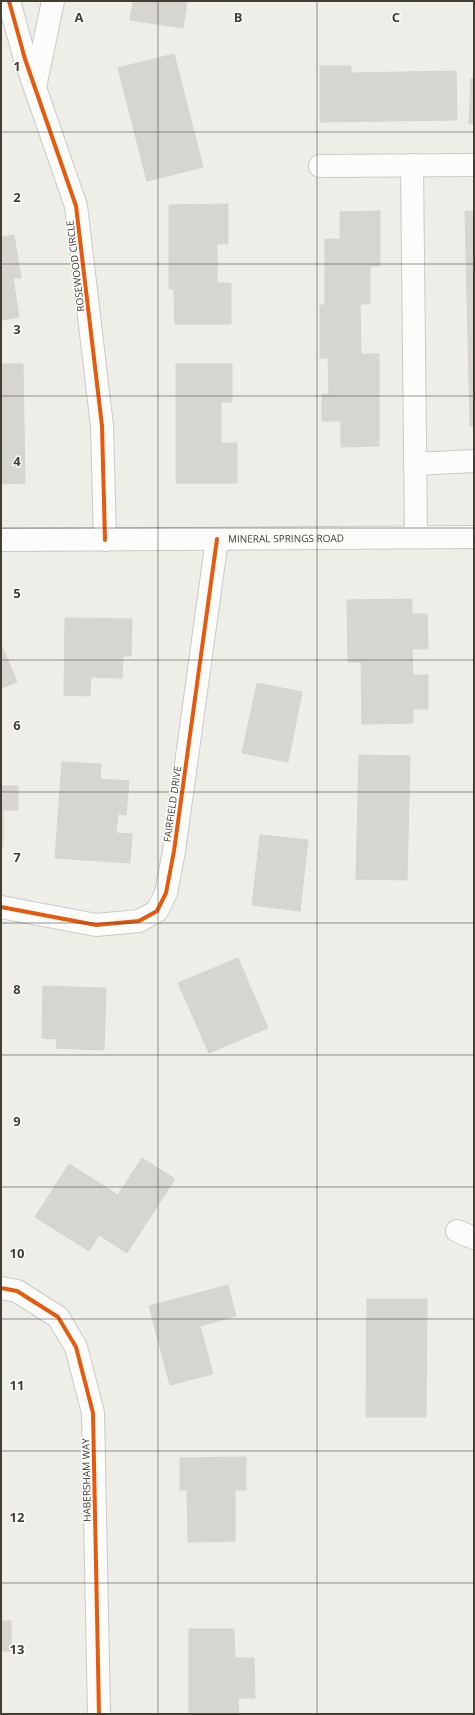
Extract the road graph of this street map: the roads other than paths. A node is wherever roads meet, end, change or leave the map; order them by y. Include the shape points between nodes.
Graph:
1 (9, 1) edge
2 (53, 1) edge
3 (35, 88) junction
4 (412, 165) junction
5 (474, 165) edge
6 (320, 166) dead end
7 (474, 462) edge
8 (415, 464) junction
9 (474, 537) edge
10 (416, 538) junction
11 (217, 539) junction
12 (1, 540) edge
13 (105, 540) junction
14 (1, 908) edge
15 (1, 1288) edge
16 (99, 1714) edge

1 - 3 street, ROSEWOOD CIRCLE
2 - 3 street
3 - 13 street, ROSEWOOD CIRCLE via 76,206 102,426
4 - 5 street
4 - 6 street
4 - 8 street
7 - 8 street
8 - 10 street
9 - 10 street, MINERAL SPRINGS ROAD
10 - 11 street, MINERAL SPRINGS ROAD
11 - 13 street, MINERAL SPRINGS ROAD
11 - 14 street, FAIRFIELD DRIVE via 174,851 166,893 157,911 139,921 96,925
12 - 13 street, MINERAL SPRINGS ROAD
15 - 16 street, HABERSHAM WAY via 17,1291 58,1317 76,1347 93,1413

